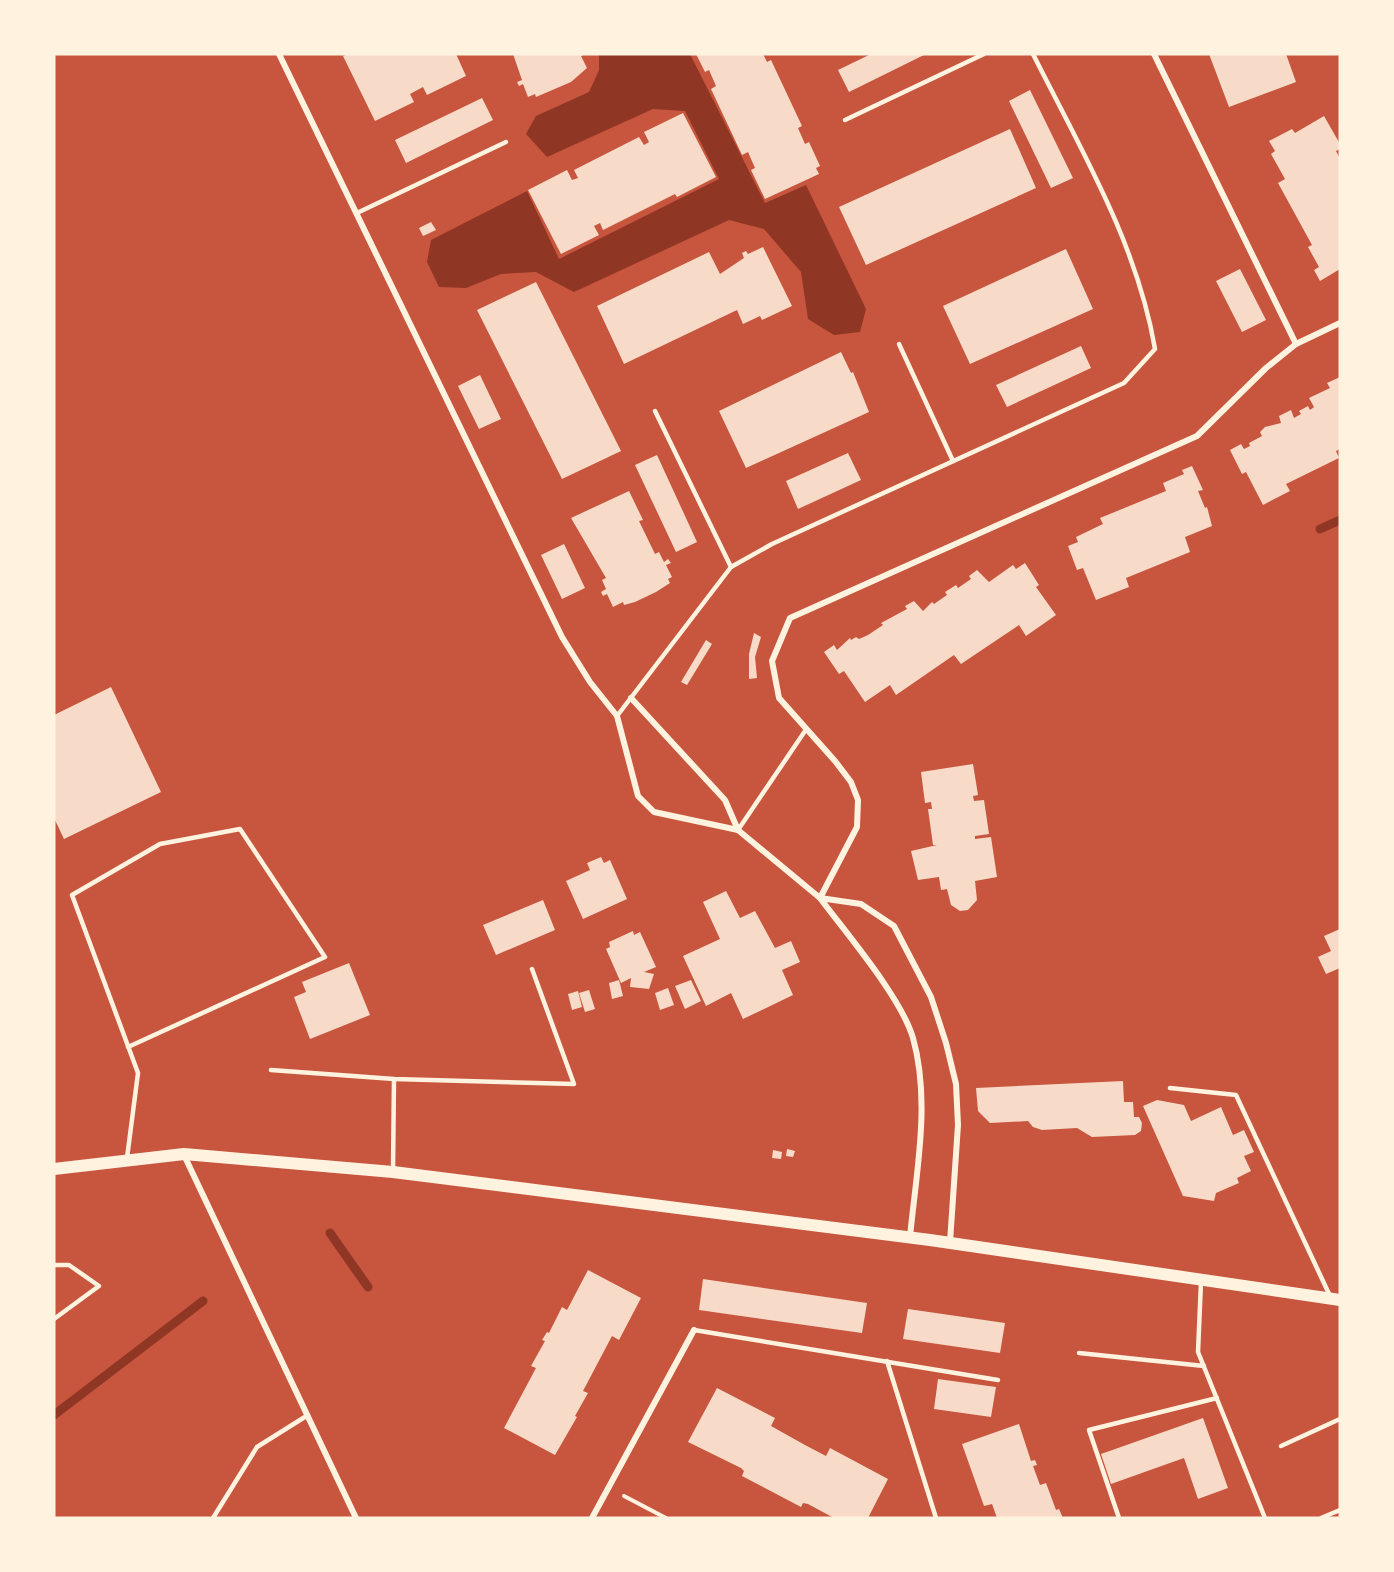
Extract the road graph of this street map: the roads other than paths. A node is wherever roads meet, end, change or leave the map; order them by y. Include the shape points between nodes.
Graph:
1 (279, 54) edge
2 (984, 54) edge
3 (1034, 54) edge
4 (1154, 54) edge
5 (845, 120) dead end
6 (506, 142) dead end
7 (357, 213) junction
8 (1340, 323) edge
9 (899, 344) dead end
10 (1296, 344) junction
11 (655, 411) dead end
12 (953, 461) junction
13 (731, 567) junction
14 (631, 698) junction
15 (617, 716) junction
16 (805, 731) junction
17 (738, 830) junction
18 (820, 897) junction
19 (532, 969) dead end
20 (128, 1047) junction
21 (271, 1070) dead end
22 (394, 1079) junction
23 (1170, 1088) dead end
24 (184, 1154) junction
25 (127, 1161) junction
26 (54, 1169) edge
27 (393, 1172) junction
28 (910, 1237) junction
29 (950, 1243) junction
30 (54, 1265) edge
31 (1201, 1280) junction
32 (1335, 1299) edge
33 (54, 1319) edge
34 (694, 1330) joint
35 (1079, 1353) dead end
36 (887, 1361) junction
37 (1204, 1366) junction
38 (998, 1380) dead end
39 (1217, 1398) junction
40 (308, 1415) junction
41 (1340, 1419) edge
42 (1281, 1446) dead end
43 (1340, 1510) edge
44 (213, 1518) edge
45 (356, 1518) edge
46 (592, 1518) edge
47 (936, 1518) edge
48 (1119, 1518) edge
49 (1265, 1518) edge
50 (1321, 1518) edge

1 - 7 street
2 - 5 lane
3 - 12 lane via 1125,238 1148,309 1155,349 1124,383
4 - 10 street
6 - 7 lane
7 - 15 street via 562,637
8 - 10 street
9 - 12 lane
10 - 16 street via 1197,436 790,618 771,661 779,698
11 - 13 lane
12 - 13 lane via 772,544
13 - 14 lane
14 - 15 lane
14 - 17 street via 725,800
15 - 17 street via 638,796 654,812
16 - 17 lane
16 - 18 street via 851,782 858,800 857,827
17 - 18 street
18 - 28 street via 902,1013 913,1036 921,1077 921,1109
18 - 29 street via 861,904 894,926 931,997 956,1084 958,1125
19 - 22 lane via 574,1084
20 - 20 lane via 72,895 160,844 240,829 325,957
20 - 25 lane via 138,1073
21 - 22 lane
22 - 27 lane
23 - 32 lane via 1236,1095
24 - 25 main road
24 - 27 main road
24 - 40 street
25 - 26 main road
27 - 28 main road
28 - 29 main road
29 - 31 main road
30 - 33 lane via 69,1265 99,1286
31 - 32 main road
31 - 37 lane via 1198,1352
34 - 36 lane
34 - 46 street
35 - 37 lane
36 - 38 lane
36 - 47 lane
37 - 39 lane
39 - 48 lane via 1089,1430
39 - 49 lane
40 - 44 lane via 257,1447
40 - 45 street
41 - 42 lane
43 - 50 lane

